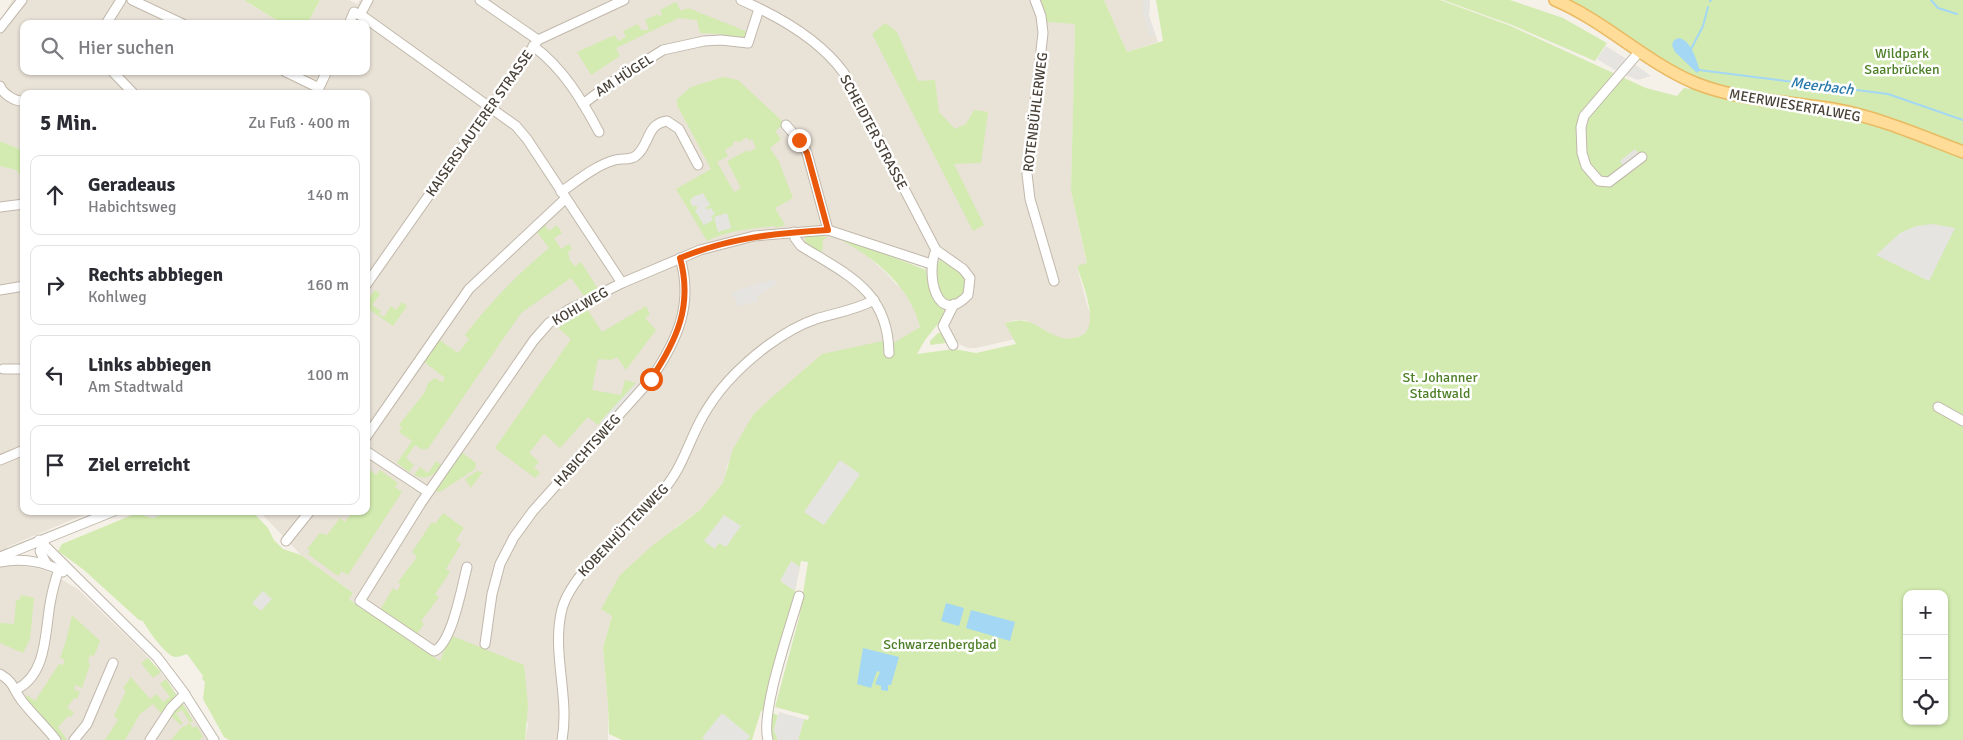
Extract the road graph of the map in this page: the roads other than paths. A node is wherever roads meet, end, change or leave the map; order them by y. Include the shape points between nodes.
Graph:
1 (22, 0) edge
2 (121, 0) edge
3 (132, 0) edge
4 (368, 0) edge
5 (480, 0) edge
6 (624, 0) edge
7 (741, 0) edge
8 (1035, 0) edge
9 (1555, 0) edge
10 (760, 9) junction
11 (357, 13) junction
12 (108, 20) edge
13 (174, 20) edge
14 (352, 20) edge
15 (367, 20) edge
16 (370, 22) edge
17 (0, 28) edge
18 (536, 43) junction
19 (1639, 52) junction
20 (116, 75) edge
21 (291, 75) edge
22 (325, 75) edge
23 (0, 86) edge
24 (130, 90) edge
25 (316, 90) edge
26 (318, 90) edge
27 (20, 101) edge
28 (584, 104) junction
29 (490, 107) junction
30 (786, 125) dead end
31 (599, 132) dead end
32 (1963, 152) edge
33 (1642, 157) dead end
34 (698, 165) dead end
35 (563, 195) junction
36 (20, 204) edge
37 (0, 207) edge
38 (828, 230) junction
39 (794, 232) junction
40 (936, 250) junction
41 (680, 258) junction
42 (931, 264) junction
43 (370, 279) edge
44 (1054, 281) dead end
45 (622, 283) junction
46 (20, 287) edge
47 (0, 290) edge
48 (874, 300) junction
49 (954, 304) junction
50 (953, 345) dead end
51 (889, 353) dead end
52 (2, 369) dead end
53 (20, 369) edge
54 (1938, 407) dead end
55 (1963, 421) edge
56 (370, 431) edge
57 (20, 452) edge
58 (370, 454) edge
59 (0, 460) edge
60 (428, 492) junction
61 (103, 515) edge
62 (307, 515) edge
63 (56, 533) junction
64 (43, 540) junction
65 (286, 541) dead end
66 (53, 553) junction
67 (0, 557) edge
68 (0, 562) edge
69 (47, 565) junction
70 (467, 567) dead end
71 (59, 570) junction
72 (75, 578) junction
73 (798, 596) dead end
74 (485, 644) dead end
75 (113, 663) dead end
76 (0, 674) edge
77 (17, 689) junction
78 (185, 694) junction
79 (56, 740) edge
80 (74, 740) edge
81 (150, 740) edge
82 (214, 740) edge
83 (562, 740) edge
84 (768, 740) edge

1 - 17 street
2 - 12 street
3 - 13 street
4 - 11 street
5 - 18 street, AM HÜGEL
6 - 18 street, KAISERSLAUTERER STRASSE
7 - 10 street, SCHEIDTER STRASSE
8 - 44 street, ROTENBÜHLERWEG via 1043,34 1027,174 1030,199
9 - 19 main road, MEERWIESERTALWEG
10 - 28 street, AM HÜGEL via 748,43 704,40 663,50
10 - 40 street, SCHEIDTER STRASSE via 820,47 844,73
11 - 14 street
11 - 15 street
16 - 29 street
18 - 28 street, AM HÜGEL
18 - 29 street, KAISERSLAUTERER STRASSE
19 - 32 main road, MEERWIESERTALWEG via 1712,88 1743,97 1856,114
19 - 33 street via 1588,110 1581,127 1581,142 1586,166 1599,181 1609,182
20 - 24 street
21 - 25 street
22 - 26 street
23 - 27 street
28 - 31 street, AM HÜGEL
29 - 35 street via 522,132
29 - 43 street, KAISERSLAUTERER STRASSE
30 - 38 street via 807,153
34 - 35 street via 679,129 667,121 660,122 634,157 605,164
35 - 45 street
35 - 56 street via 469,289
36 - 37 street
38 - 39 street, KOHLWEG
38 - 42 street, KOHLWEG
39 - 41 street, KOHLWEG via 739,239
39 - 48 street via 801,246 862,285
40 - 42 street
40 - 49 street, SCHEIDTER STRASSE via 970,278 968,295
41 - 45 street, KOHLWEG
41 - 74 street, HABICHTSWEG via 686,279 686,295 681,321 666,356 651,379 533,511 514,537 500,564
42 - 49 street via 935,293 944,303
45 - 60 street, KOHLWEG via 568,310 541,332
46 - 47 street
48 - 51 street via 887,328
48 - 83 street, KOBENHÜTTENWEG via 801,325 752,359 708,408 680,466 665,488 573,585 563,607 558,634 565,709
49 - 50 street via 943,326
52 - 53 street
54 - 55 street
57 - 59 street
58 - 60 street
60 - 70 street, KOHLWEG via 360,601 434,651 443,642 451,624
61 - 63 street
62 - 65 street
63 - 64 street
63 - 66 street
64 - 66 street
64 - 67 street
64 - 69 street via 40,551
66 - 72 street
68 - 69 street via 21,560
69 - 71 street
71 - 72 street
71 - 77 street via 42,656 26,682
72 - 78 street via 132,630
73 - 84 street via 766,721
75 - 80 street via 87,724
76 - 77 street
77 - 79 street via 24,703
78 - 81 street via 171,708
78 - 82 street

